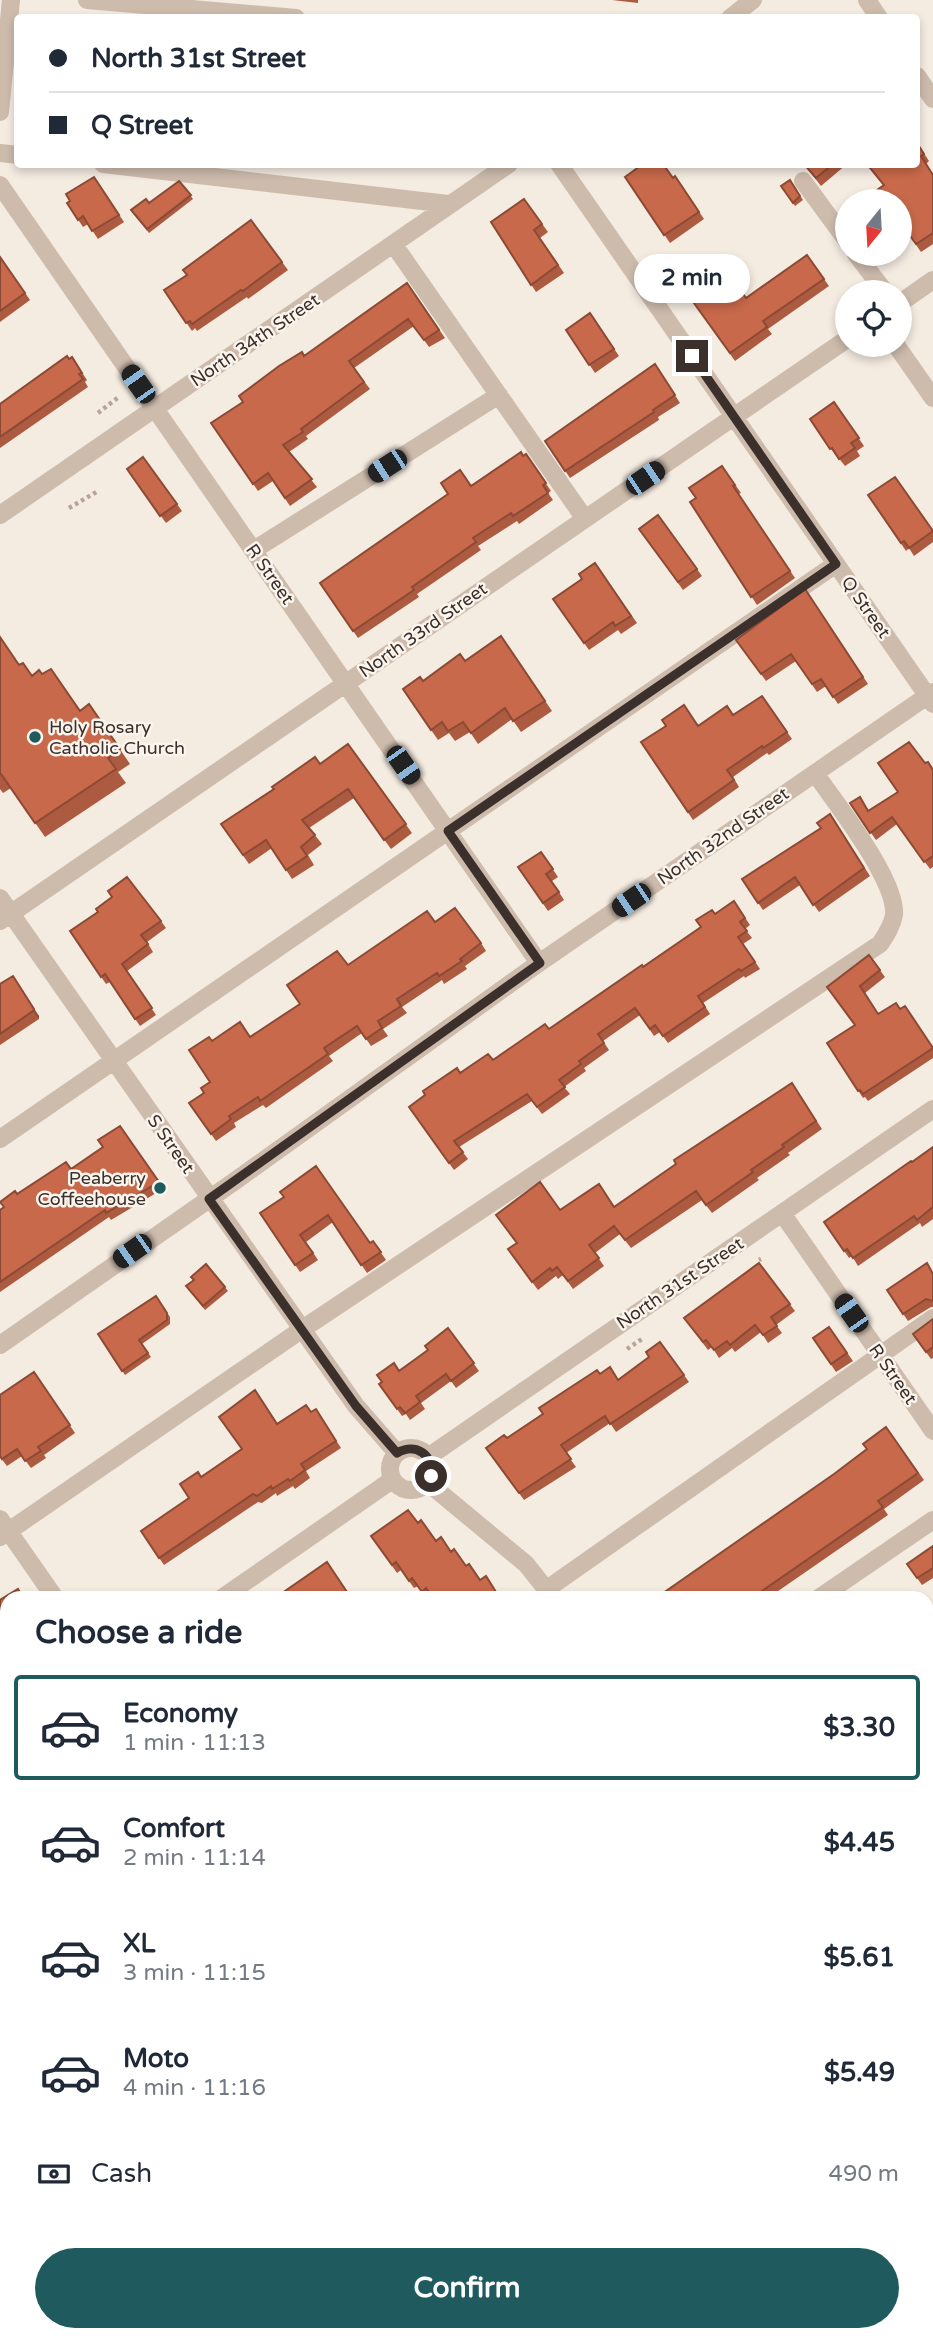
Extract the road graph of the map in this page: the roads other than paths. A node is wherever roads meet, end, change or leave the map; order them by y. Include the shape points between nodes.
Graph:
1 (11, 0) edge
2 (87, 0) edge
3 (753, 0) edge
4 (260, 7) edge
5 (283, 14) edge
6 (735, 14) edge
7 (920, 80) edge
8 (933, 99) edge
9 (0, 112) edge
10 (138, 168) edge
11 (503, 168) edge
12 (562, 168) edge
13 (803, 181) dead end
14 (0, 185) edge
15 (448, 204) junction
16 (835, 225) edge
17 (394, 244) junction
18 (865, 266) edge
19 (876, 280) edge
20 (933, 280) edge
21 (912, 295) edge
22 (835, 347) edge
23 (904, 357) edge
24 (499, 395) junction
25 (933, 398) edge
26 (155, 409) junction
27 (734, 417) junction
28 (0, 515) edge
29 (585, 519) junction
30 (254, 550) junction
31 (836, 564) junction
32 (346, 684) junction
33 (931, 698) edge
34 (815, 773) junction
35 (448, 831) junction
36 (0, 898) edge
37 (5, 918) edge
38 (540, 963) junction
39 (114, 1060) junction
40 (933, 1109) edge
41 (0, 1139) edge
42 (209, 1199) junction
43 (782, 1213) junction
44 (933, 1318) edge
45 (301, 1330) junction
46 (0, 1345) edge
47 (880, 1355) junction
48 (933, 1431) edge
49 (397, 1453) junction
50 (428, 1457) junction
51 (392, 1480) junction
52 (427, 1482) junction
53 (933, 1520) edge
54 (3, 1529) edge
55 (50, 1591) edge
56 (232, 1591) edge
57 (548, 1591) edge
58 (553, 1591) edge
59 (829, 1591) edge

1 - 9 street
2 - 4 street
3 - 6 street
4 - 5 street
7 - 8 street
10 - 15 street
11 - 15 street, North 34th Street
12 - 27 street, Q Street
13 - 16 street
14 - 26 street, R Street
15 - 17 street, North 34th Street
17 - 24 street
17 - 26 street, North 34th Street
18 - 19 street
20 - 21 street
22 - 27 street, North 33rd Street
23 - 25 street
24 - 29 street
24 - 30 street
26 - 28 street, North 34th Street
26 - 30 street, R Street
27 - 29 street, North 33rd Street
27 - 31 street, Q Street
29 - 32 street, North 33rd Street
30 - 32 street, R Street
31 - 33 street, Q Street
31 - 35 street
32 - 35 street, R Street
32 - 37 street, North 33rd Street
33 - 34 street, North 32nd Street
34 - 38 street, North 32nd Street
34 - 45 street via 884,876 894,914 880,944
35 - 38 street, R Street
35 - 39 street
36 - 37 street, S Street
37 - 39 street, S Street
38 - 42 street, North 32nd Street
39 - 41 street
39 - 42 street, S Street
40 - 43 street, North 31st Street
42 - 45 street, S Street
42 - 46 street, North 32nd Street
43 - 47 street, R Street
43 - 50 street, North 31st Street
44 - 47 street
45 - 49 street, S Street
45 - 54 street
47 - 48 street, R Street
47 - 58 street
49 - 50 street via 416,1449
49 - 51 street via 389,1469
50 - 52 street via 432,1469
51 - 52 street via 409,1491
51 - 56 street
52 - 57 street via 526,1564
53 - 59 street
54 - 55 street

